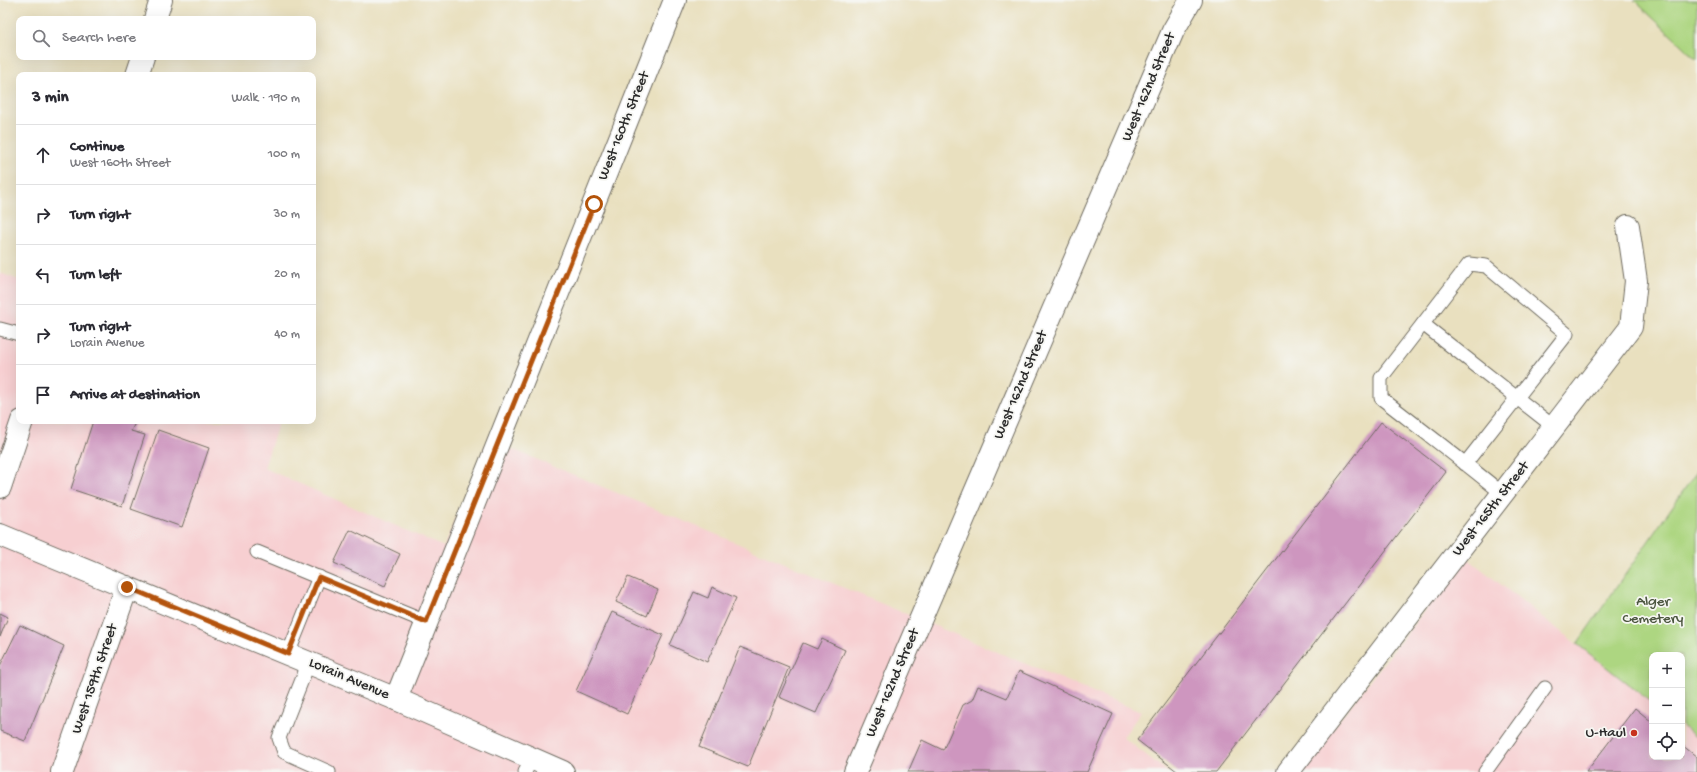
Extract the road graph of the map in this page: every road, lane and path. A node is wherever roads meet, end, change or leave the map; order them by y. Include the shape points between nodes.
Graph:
1 (161, 0) edge
2 (675, 0) edge
3 (1191, 0) edge
4 (156, 16) edge
5 (141, 60) edge
6 (137, 72) edge
7 (1628, 226) dead end
8 (1423, 324) junction
9 (0, 329) edge
10 (16, 333) edge
11 (1518, 398) junction
12 (21, 424) edge
13 (1554, 427) junction
14 (1465, 464) junction
15 (0, 487) edge
16 (1503, 494) junction
17 (0, 535) edge
18 (257, 552) dead end
19 (319, 577) junction
20 (127, 587) junction
21 (426, 622) junction
22 (288, 654) junction
23 (309, 662) junction
24 (1545, 688) dead end
25 (396, 699) junction
26 (528, 765) edge
27 (62, 772) edge
28 (329, 772) edge
29 (563, 772) edge
30 (855, 772) edge
31 (1288, 772) edge
32 (1484, 772) edge

1 - 4 street
2 - 21 street, West 160th Street
3 - 30 street, West 162nd Street via 1173,31
5 - 6 street
7 - 13 street, West 165th Street via 1636,281 1631,327
8 - 11 lane
8 - 11 lane via 1469,264 1486,266 1567,334
8 - 14 lane via 1381,378 1382,398
9 - 10 lane
11 - 13 lane
11 - 14 lane
12 - 15 street
13 - 16 street, West 165th Street
14 - 16 lane
16 - 31 street, West 165th Street
17 - 20 street, Lorain Avenue
18 - 19 lane
19 - 21 lane
19 - 22 lane
20 - 22 street, Lorain Avenue
20 - 27 street, West 159th Street
21 - 25 street, West 160th Street
22 - 23 street, Lorain Avenue
23 - 25 street, Lorain Avenue
23 - 28 lane via 279,738 284,752
24 - 32 lane
25 - 26 street, Lorain Avenue
26 - 29 street, Lorain Avenue

